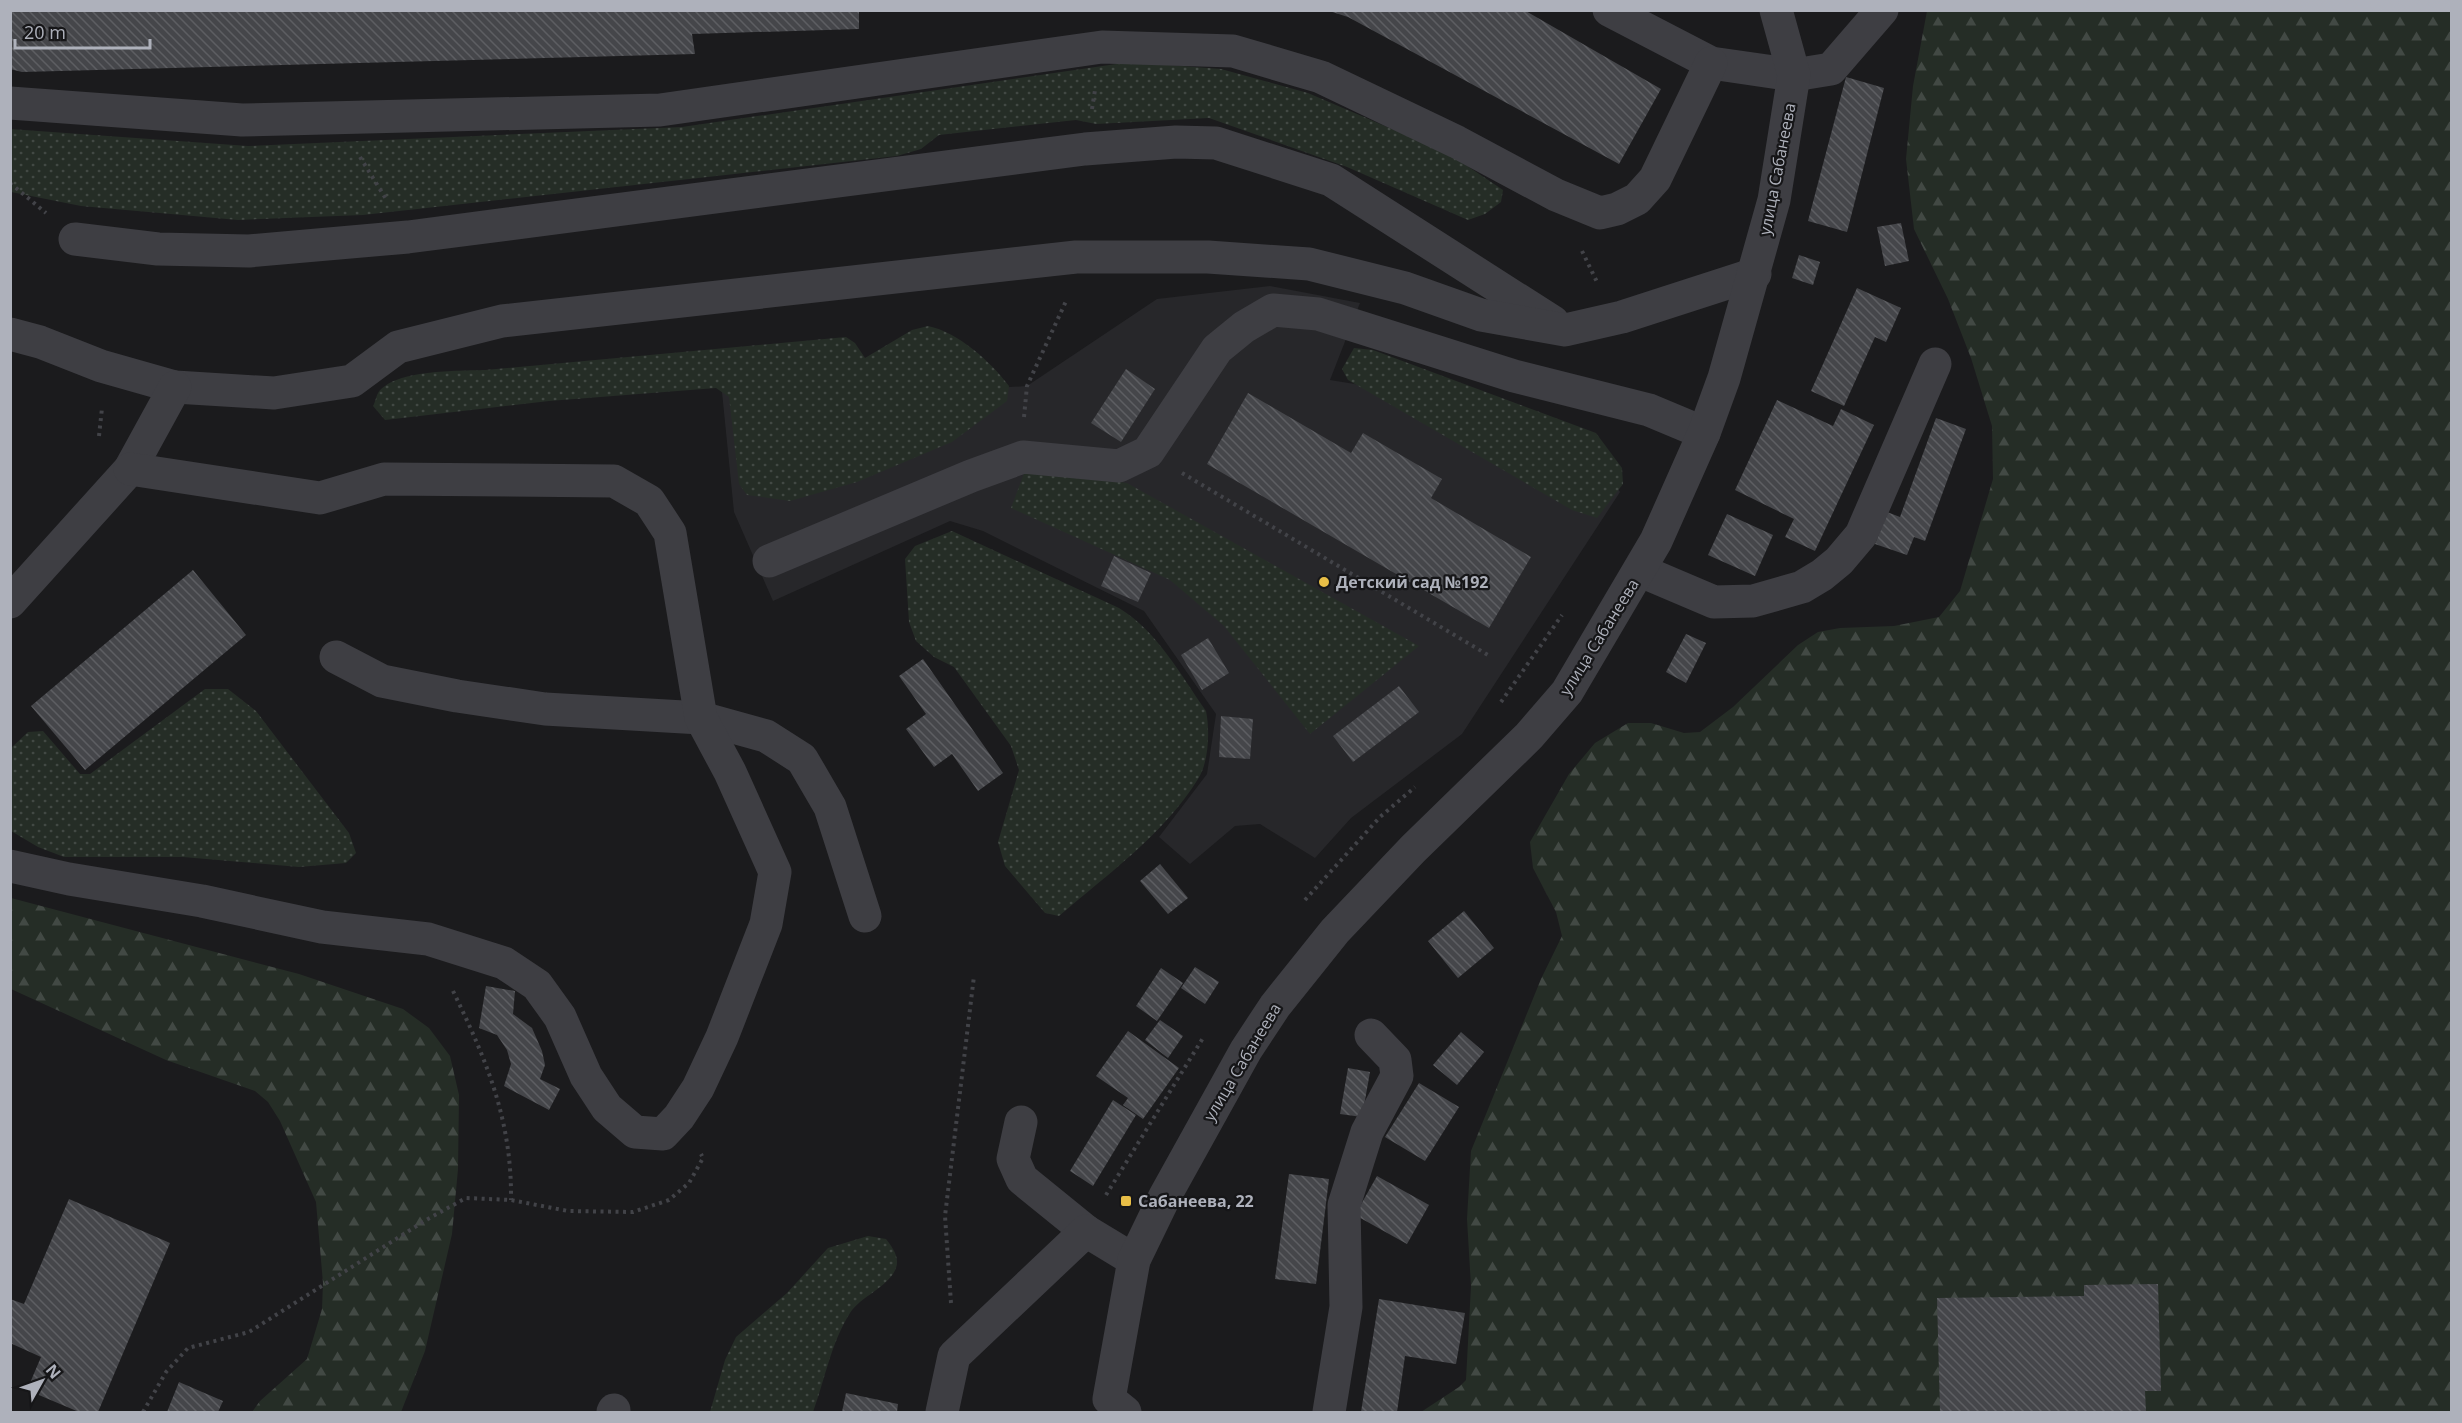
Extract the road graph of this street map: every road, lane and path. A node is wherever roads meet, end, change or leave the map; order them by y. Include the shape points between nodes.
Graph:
1 (1609, 10) edge
2 (1776, 10) edge
3 (1882, 10) edge
4 (1102, 47) junction
5 (1711, 63) junction
6 (1794, 75) junction
7 (10, 103) edge
8 (337, 118) junction
9 (1085, 149) junction
10 (1556, 195) junction
11 (408, 237) junction
12 (75, 239) dead end
13 (1076, 257) junction
14 (1755, 274) junction
15 (1622, 317) junction
16 (1564, 330) junction
17 (10, 334) edge
18 (1935, 364) dead end
19 (175, 387) junction
20 (102, 403) dead end
21 (1704, 433) junction
22 (99, 444) dead end
23 (1148, 452) junction
24 (1023, 457) junction
25 (130, 469) junction
26 (769, 561) dead end
27 (1641, 571) junction
28 (10, 602) edge
29 (1488, 655) dead end
30 (336, 657) dead end
31 (701, 718) junction
32 (10, 866) edge
33 (865, 916) dead end
34 (428, 939) junction
35 (974, 976) dead end
36 (1371, 1035) dead end
37 (679, 1117) junction
38 (1021, 1122) dead end
39 (511, 1200) junction
40 (1086, 1231) junction
41 (1134, 1260) junction
42 (954, 1356) junction
43 (1114, 1408) edge
44 (143, 1413) edge
45 (942, 1413) edge
46 (1329, 1413) edge

1 - 5 street
2 - 6 street, улица Сабанеева
3 - 6 street via 1831,69
4 - 8 street via 660,110
4 - 9 path
4 - 10 street via 1233,51 1321,77
5 - 6 street
5 - 10 street via 1655,179 1637,200 1600,213
6 - 14 street, улица Сабанеева via 1774,200
7 - 8 street via 242,120
8 - 11 path
9 - 11 street
9 - 16 street via 1216,143 1331,180
10 - 15 path via 1598,284
11 - 12 street via 249,250 158,249
13 - 16 street via 1208,257 1310,264 1405,288 1482,315
13 - 19 street via 502,321 398,347 352,381 274,393
13 - 24 path via 1066,303 1027,386
14 - 15 street
14 - 21 street, улица Сабанеева
15 - 16 street
17 - 19 street
18 - 27 street via 1861,535 1822,575 1802,587 1753,601 1714,602
19 - 25 street
20 - 22 path
21 - 23 street via 1649,410 1514,376 1318,314 1273,310 1217,349
21 - 27 street, улица Сабанеева
23 - 24 street via 1119,466
23 - 29 path
24 - 26 street
25 - 28 street
25 - 31 street via 320,498 384,479 614,481 649,501 670,533
27 - 41 street, улица Сабанеева via 1567,692 1529,736 1335,931 1275,1006 1246,1050
30 - 31 street via 382,681 457,696 545,710
31 - 33 street via 766,736 802,759 830,807
31 - 37 street via 775,872 766,924 746,979 698,1088
32 - 34 street via 322,927
34 - 37 street via 504,963 537,985 560,1017 586,1076 607,1108 635,1132 663,1134
34 - 39 path via 469,1023 496,1091 508,1139
35 - 42 path via 945,1216
36 - 46 street via 1395,1059 1398,1076 1367,1132 1344,1205 1346,1307
37 - 39 path via 704,1158 689,1183 669,1200 633,1212 568,1211
38 - 40 street via 1013,1159 1022,1179
39 - 44 path via 466,1198 249,1332 188,1348 166,1372
40 - 41 street
40 - 42 street
41 - 43 street, улица Сабанеева
42 - 45 street

